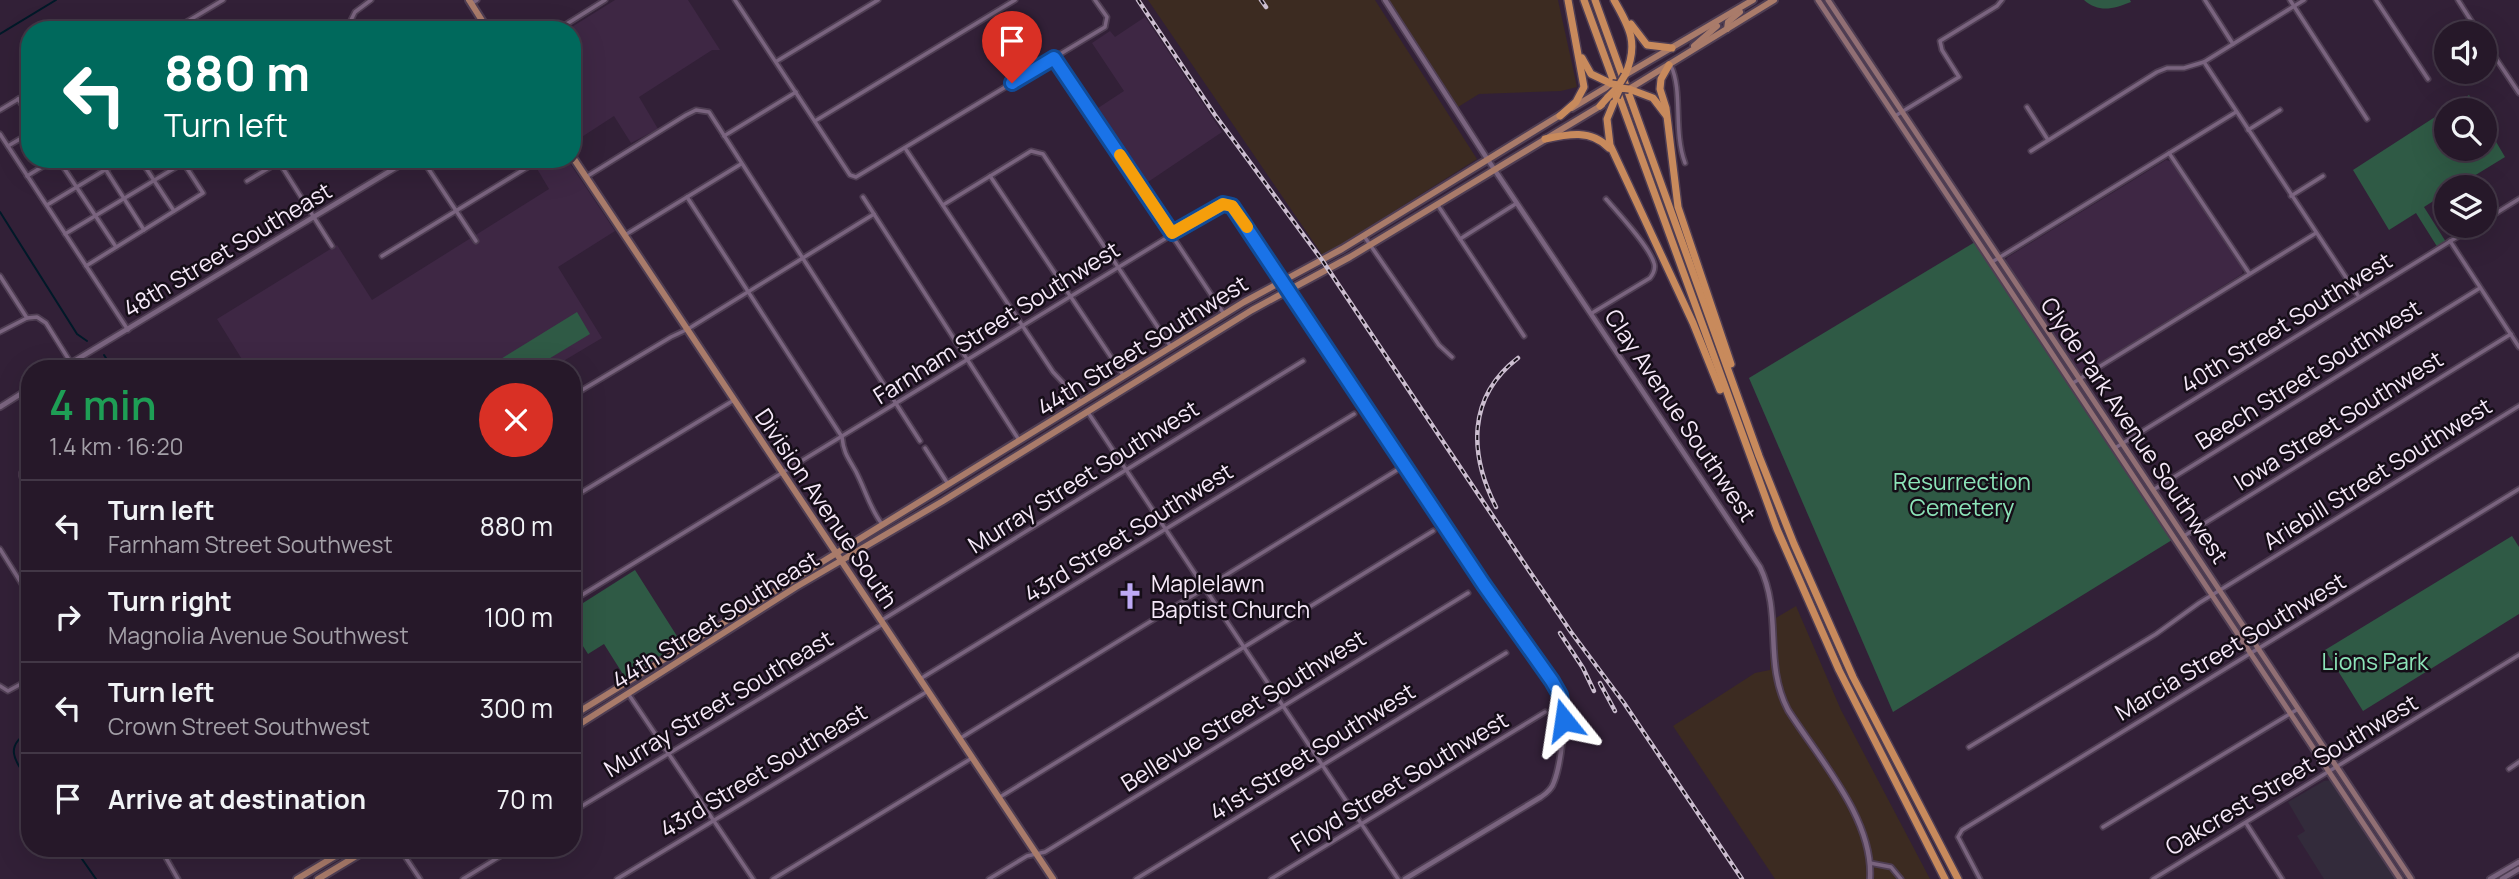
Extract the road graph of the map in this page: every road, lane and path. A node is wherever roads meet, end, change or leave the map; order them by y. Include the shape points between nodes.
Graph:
1 (222, 0) edge
2 (370, 0) edge
3 (606, 0) edge
4 (878, 0) edge
5 (1015, 0) edge
6 (1095, 0) edge
7 (1385, 0) edge
8 (1569, 0) edge
9 (1584, 0) edge
10 (1595, 0) edge
11 (1753, 0) edge
12 (1774, 0) edge
13 (1818, 0) edge
14 (1828, 0) edge
15 (2002, 0) edge
16 (2205, 0) edge
17 (2290, 0) edge
18 (2304, 0) edge
19 (2376, 0) edge
20 (2458, 0) edge
21 (472, 1) edge
22 (738, 1) edge
23 (1615, 1) edge
24 (1745, 5) junction
25 (2294, 6) junction
26 (1721, 20) junction
27 (188, 21) edge
28 (350, 21) edge
29 (483, 21) edge
30 (571, 21) edge
31 (2471, 21) edge
32 (1727, 29) junction
33 (1576, 39) junction
34 (2233, 44) junction
35 (1672, 48) junction
36 (1692, 51) junction
37 (1054, 58) junction
38 (2497, 60) edge
39 (777, 61) junction
40 (2204, 62) junction
41 (1670, 65) junction
42 (1628, 71) junction
43 (2428, 79) dead end
44 (1617, 90) junction
45 (796, 92) junction
46 (2519, 93) edge
47 (21, 97) edge
48 (18, 99) junction
49 (21, 103) edge
50 (1600, 106) joint
51 (2027, 107) dead end
52 (0, 110) edge
53 (2280, 110) dead end
54 (1903, 111) junction
55 (2236, 112) junction
56 (1560, 116) junction
57 (1666, 116) junction
58 (1895, 116) junction
59 (2367, 119) dead end
60 (815, 121) junction
61 (2248, 130) junction
62 (0, 134) edge
63 (724, 136) junction
64 (21, 138) edge
65 (1545, 139) junction
66 (2048, 140) junction
67 (8, 146) junction
68 (905, 148) junction
69 (2031, 150) dead end
70 (2169, 153) junction
71 (1488, 160) junction
72 (1617, 162) junction
73 (1685, 163) dead end
74 (741, 164) junction
75 (21, 167) edge
76 (22, 168) edge
77 (41, 168) edge
78 (63, 168) edge
79 (109, 168) edge
80 (146, 168) edge
81 (172, 168) edge
82 (187, 168) edge
83 (269, 168) edge
84 (285, 168) edge
85 (395, 168) edge
86 (428, 168) edge
87 (526, 168) edge
88 (580, 168) edge
89 (1494, 169) junction
90 (106, 170) junction
91 (27, 176) junction
92 (990, 176) junction
93 (2323, 176) dead end
94 (586, 177) junction
95 (154, 181) junction
96 (247, 181) dead end
97 (77, 187) junction
98 (2291, 196) junction
99 (687, 197) junction
100 (863, 197) dead end
101 (124, 199) junction
102 (1606, 199) dead end
103 (2519, 199) edge
104 (1517, 202) junction
105 (1437, 204) junction
106 (943, 205) junction
107 (47, 206) junction
108 (174, 211) junction
109 (456, 211) junction
110 (2497, 213) edge
111 (874, 214) junction
112 (96, 216) junction
113 (314, 216) junction
114 (145, 230) junction
115 (1172, 233) junction
116 (2316, 233) junction
117 (65, 234) junction
118 (625, 236) junction
119 (1364, 236) junction
120 (2456, 238) edge
121 (1460, 239) junction
122 (476, 241) dead end
123 (2450, 242) junction
124 (1371, 245) junction
125 (332, 246) dead end
126 (116, 247) junction
127 (382, 256) dead end
128 (1999, 258) junction
129 (804, 259) junction
130 (1992, 262) junction
131 (86, 266) junction
132 (1118, 267) junction
133 (2249, 273) junction
134 (0, 276) edge
135 (1283, 281) junction
136 (2480, 288) junction
137 (1290, 290) junction
138 (747, 292) junction
139 (1071, 296) junction
140 (2359, 297) junction
141 (1592, 313) junction
142 (1224, 314) junction
143 (27, 318) junction
144 (1023, 325) junction
145 (688, 329) junction
146 (128, 330) junction
147 (0, 332) edge
148 (2511, 334) junction
149 (1524, 336) dead end
150 (1171, 347) junction
151 (2519, 347) edge
152 (1452, 357) dead end
153 (968, 359) junction
154 (69, 360) edge
155 (76, 360) edge
156 (1151, 360) junction
157 (1303, 360) dead end
158 (1124, 377) junction
159 (2080, 378) junction
160 (1136, 382) junction
161 (2073, 383) junction
162 (581, 391) edge
163 (21, 394) edge
164 (734, 400) junction
165 (1740, 402) junction
166 (1082, 403) junction
167 (896, 404) junction
168 (2519, 406) edge
169 (0, 407) edge
170 (1087, 411) junction
171 (1354, 414) dead end
172 (842, 437) junction
173 (1019, 440) junction
174 (920, 441) dead end
175 (1743, 441) junction
176 (2123, 443) junction
177 (925, 448) dead end
178 (2115, 448) junction
179 (995, 455) junction
180 (972, 469) junction
181 (1126, 470) junction
182 (1397, 470) dead end
183 (990, 472) junction
184 (783, 473) junction
185 (972, 483) junction
186 (948, 484) junction
187 (2519, 489) edge
188 (2154, 490) junction
189 (581, 493) edge
190 (943, 501) junction
191 (882, 525) junction
192 (1166, 529) junction
193 (1433, 531) dead end
194 (2184, 536) junction
195 (0, 549) edge
196 (837, 552) junction
197 (842, 560) junction
198 (21, 583) edge
199 (1206, 588) junction
200 (2220, 590) junction
201 (1468, 593) dead end
202 (2213, 595) junction
203 (581, 596) edge
204 (882, 623) junction
205 (1244, 647) junction
206 (2258, 649) junction
207 (1506, 653) dead end
208 (2251, 654) junction
209 (2519, 655) edge
210 (920, 679) junction
211 (21, 684) edge
212 (0, 686) edge
213 (928, 691) junction
214 (629, 694) junction
215 (595, 702) junction
216 (1283, 706) junction
217 (581, 709) edge
218 (2298, 709) junction
219 (1545, 712) dead end
220 (2291, 714) junction
221 (592, 717) junction
222 (581, 724) edge
223 (959, 738) junction
224 (1969, 747) dead end
225 (669, 753) junction
226 (972, 758) junction
227 (2519, 762) edge
228 (1323, 765) junction
229 (2336, 768) junction
230 (2509, 769) dead end
231 (2329, 772) junction
232 (998, 798) junction
233 (581, 807) edge
234 (713, 820) junction
235 (2246, 823) junction
236 (1361, 824) junction
237 (2103, 827) dead end
238 (1036, 854) junction
239 (166, 857) edge
240 (333, 857) edge
241 (355, 857) edge
242 (405, 857) edge
243 (499, 857) edge
244 (329, 859) junction
245 (2519, 862) edge
246 (1870, 863) junction
247 (1424, 868) junction
248 (2519, 869) edge
249 (321, 877) edge
250 (178, 879) edge
251 (296, 879) edge
252 (420, 879) edge
253 (463, 879) edge
254 (617, 879) edge
255 (753, 879) edge
256 (773, 879) edge
257 (989, 879) edge
258 (1053, 879) edge
259 (1136, 879) edge
260 (1271, 879) edge
261 (1398, 879) edge
262 (1405, 879) edge
263 (1418, 879) edge
264 (1870, 879) edge
265 (1901, 879) edge
266 (1945, 879) edge
267 (1958, 879) edge
268 (1980, 879) edge
269 (2153, 879) edge
270 (2282, 879) edge
271 (2400, 879) edge
272 (2411, 879) edge
273 (2490, 879) edge
274 (2502, 879) edge

1 - 27 street
2 - 28 street
3 - 30 street
4 - 39 street
5 - 60 street
6 - 37 street via 1107,17 1105,27
7 - 71 street, Clay Avenue Southwest
8 - 33 highway
9 - 175 highway
10 - 165 highway
11 - 24 main road
12 - 32 main road, 44th Street Southwest
13 - 58 main road, Clyde Park Avenue Southwest
14 - 54 main road, Clyde Park Avenue Southwest
15 - 54 street via 1940,41 1959,77
16 - 34 street
17 - 25 street
18 - 25 street
19 - 43 street
20 - 31 street
21 - 29 main road
22 - 39 street
23 - 35 highway via 1644,43
23 - 42 highway via 1631,36
24 - 26 main road
24 - 32 main road
25 - 34 street
25 - 59 street
26 - 35 main road
26 - 36 main road
32 - 36 main road, 44th Street Southwest
33 - 44 highway via 1591,74
33 - 56 highway via 1583,90
34 - 40 street
35 - 42 main road
36 - 41 main road, 44th Street Southwest
37 - 68 street
37 - 115 street
38 - 46 street
39 - 45 street
40 - 55 street
40 - 66 street via 2157,72
41 - 44 main road, 44th Street Southwest
41 - 57 highway via 1661,82
41 - 73 street via 1676,76 1678,134
42 - 44 highway, bridge
44 - 50 highway
44 - 56 main road, 44th Street Southwest
44 - 57 highway via 1653,98
44 - 72 highway via 1607,119
45 - 60 street
45 - 63 street
47 - 48 street
48 - 49 street
48 - 52 street
50 - 65 main road, 44th Street Southwest
51 - 66 street
53 - 61 street
54 - 58 street
54 - 128 main road, Clyde Park Avenue Southwest
55 - 61 street
55 - 70 street
56 - 71 main road, 44th Street Southwest
57 - 165 highway via 1678,207
58 - 130 main road, Clyde Park Avenue Southwest
60 - 68 street via 850,175 862,175
61 - 98 street
62 - 67 street
63 - 74 street
63 - 94 street via 709,111 696,110
64 - 67 street
65 - 72 highway via 1591,136 1608,147
65 - 89 main road, 44th Street Southwest
66 - 69 street
67 - 75 street
68 - 106 street
70 - 128 street
70 - 133 street
71 - 89 street, Clay Avenue Southwest
71 - 119 main road, 44th Street Southwest
72 - 175 highway
74 - 99 street
74 - 129 street
76 - 91 street
77 - 91 street
78 - 97 street
79 - 90 street
80 - 95 street
81 - 95 street
82 - 108 street via 203,193
83 - 96 street
84 - 113 street
85 - 113 street, 48th Street Southeast
86 - 109 street
87 - 109 street
88 - 94 main road, Division Avenue South
89 - 104 street, Clay Avenue Southwest
89 - 105 main road, 44th Street Southwest
90 - 97 street
90 - 101 street
91 - 107 street
92 - 106 street
92 - 132 street via 1038,151
92 - 139 street
93 - 98 street
94 - 118 main road, Division Avenue South
95 - 101 street
95 - 108 street
97 - 107 street
97 - 112 street
98 - 116 street
99 - 118 street
99 - 138 street
100 - 111 street
101 - 112 street
101 - 114 street
102 - 141 street via 1654,263 1654,273
103 - 110 street
104 - 121 street
104 - 141 street, Clay Avenue Southwest
105 - 121 street
105 - 124 main road, 44th Street Southwest
106 - 144 street
107 - 117 street
108 - 114 street
109 - 122 street
109 - 127 street
111 - 129 street
111 - 153 street
112 - 117 street
112 - 126 street
113 - 125 street
113 - 146 street, 48th Street Southeast
114 - 126 street
115 - 132 street, Farnham Street Southwest
115 - 135 street, Farnham Street Southwest via 1228,204
115 - 142 street
116 - 133 street
116 - 140 street
117 - 131 street
118 - 145 main road, Division Avenue South
119 - 124 street
119 - 135 main road, 44th Street Southwest
120 - 123 street, 40th Street Southwest
121 - 149 street
123 - 136 street
123 - 140 street, 40th Street Southwest
124 - 137 main road, 44th Street Southwest
124 - 152 street via 1439,345
126 - 131 street
128 - 130 street
128 - 159 main road, Clyde Park Avenue Southwest
129 - 138 street
129 - 167 street
130 - 161 main road, Clyde Park Avenue Southwest
131 - 146 street
132 - 139 street, Farnham Street Southwest
132 - 150 street
133 - 159 street
134 - 143 street
135 - 137 street
135 - 142 main road, 44th Street Southwest
136 - 148 street
136 - 188 street, Beech Street Southwest
137 - 160 main road, 44th Street Southwest
137 - 247 street via 1556,687 1564,712 1555,778 1546,794
138 - 145 street
138 - 172 street
139 - 144 street, Farnham Street Southwest
139 - 158 street
140 - 176 street, 40th Street Southwest
141 - 246 street, Clay Avenue Southwest via 1760,567 1773,610 1773,665 1779,691 1858,819
142 - 150 main road, 44th Street Southwest
143 - 147 street
143 - 154 street via 37,317 46,323
144 - 153 street, Farnham Street Southwest
144 - 166 street via 1053,372
145 - 162 street
145 - 164 main road, Division Avenue South
146 - 155 street, 48th Street Southeast
148 - 151 street
148 - 194 street, Iowa Street Southwest
150 - 156 main road, 44th Street Southwest
153 - 167 street, Farnham Street Southwest
153 - 173 street
156 - 158 main road, 44th Street Southwest
156 - 160 main road via 1152,366
157 - 181 street, Murray Street Southwest
158 - 166 main road, 44th Street Southwest
159 - 161 street
159 - 176 main road, Clyde Park Avenue Southwest
160 - 170 main road, 44th Street Southwest
161 - 178 main road, Clyde Park Avenue Southwest
163 - 169 street
164 - 184 main road, Division Avenue South
164 - 189 street
165 - 267 highway via 1774,496 1853,677
166 - 173 main road, 44th Street Southwest
167 - 172 street, Farnham Street Southwest
167 - 174 street
168 - 200 street, Ariebill Street Southwest
170 - 181 street
170 - 183 main road, 44th Street Southwest
171 - 192 street, 43rd Street Southwest
172 - 184 street, Farnham Street Southwest
172 - 191 street via 844,453
173 - 179 main road, 44th Street Southwest
175 - 266 highway via 1824,639
176 - 178 street, 40th Street Southwest
176 - 188 main road, Clyde Park Avenue Southwest
177 - 186 street
178 - 202 main road, Clyde Park Avenue Southwest
179 - 180 main road, 44th Street Southwest
179 - 183 main road
180 - 185 main road
180 - 186 main road, 44th Street Southwest
181 - 192 street
181 - 204 street, Murray Street Southwest
182 - 199 street
183 - 185 main road, 44th Street Southwest
184 - 196 main road, Division Avenue South
184 - 203 street, Farnham Street Southwest
185 - 190 main road, 44th Street Southwest
186 - 190 main road
186 - 191 main road, 44th Street Southwest
187 - 206 street, Marcia Street Southwest
188 - 194 main road, Clyde Park Avenue Southwest
190 - 197 main road, 44th Street Southwest
191 - 196 main road, 44th Street Southwest
192 - 199 street
192 - 210 street, 43rd Street Southwest
193 - 205 street
194 - 200 main road, Clyde Park Avenue Southwest
195 - 198 street
196 - 197 main road, Division Avenue South
196 - 215 main road, 44th Street Southeast
197 - 204 main road, Division Avenue South
197 - 214 main road, 44th Street Southeast
199 - 205 street
199 - 223 street
200 - 202 street, Ariebill Street Southwest
200 - 206 main road, Clyde Park Avenue Southwest
201 - 216 street, Bellevue Street Southwest
202 - 208 main road, Clyde Park Avenue Southwest
202 - 224 street, Ariebill Street Southwest
204 - 210 main road, Division Avenue South
204 - 225 street, Murray Street Southeast
205 - 216 street
205 - 232 street
206 - 208 street, Marcia Street Southwest
206 - 218 main road, Clyde Park Avenue Southwest
207 - 228 street, 41st Street Southwest
208 - 220 main road, Clyde Park Avenue Southwest
208 - 268 street, Marcia Street Southwest via 1959,833
209 - 229 street, Oakcrest Street Southwest
210 - 213 main road, Division Avenue South
211 - 212 street via 8,691
213 - 223 main road, Division Avenue South
213 - 234 street, 43rd Street Southeast
214 - 221 main road, 44th Street Southeast
214 - 225 street
215 - 217 main road, 44th Street Southeast
215 - 221 main road
216 - 228 street
216 - 238 street, Bellevue Street Southwest
218 - 220 street
218 - 229 main road, Clyde Park Avenue Southwest
219 - 236 street, Floyd Street Southwest
220 - 231 main road, Clyde Park Avenue Southwest
220 - 237 street
221 - 222 main road, 44th Street Southeast
223 - 226 main road, Division Avenue South
225 - 233 street, Murray Street Southeast
225 - 234 street
226 - 232 main road, Division Avenue South
226 - 256 street
227 - 230 street
228 - 236 street
228 - 259 street, 41st Street Southwest
229 - 231 street, Oakcrest Street Southwest
229 - 272 main road, Clyde Park Avenue Southwest
231 - 235 street, Oakcrest Street Southwest
231 - 271 main road, Clyde Park Avenue Southwest
232 - 238 main road, Division Avenue South
234 - 254 street, 43rd Street Southeast
234 - 255 street
235 - 269 street, Oakcrest Street Southwest
235 - 270 street
236 - 260 street, Floyd Street Southwest
236 - 261 street
238 - 257 street, Bellevue Street Southwest
238 - 258 main road, Division Avenue South
239 - 250 street
240 - 244 main road
241 - 249 main road
242 - 252 street
243 - 253 street
244 - 249 main road
244 - 251 main road
245 - 273 street
246 - 264 street, Clay Avenue Southwest
246 - 265 street via 1891,867
247 - 262 street
247 - 263 street
248 - 274 street

